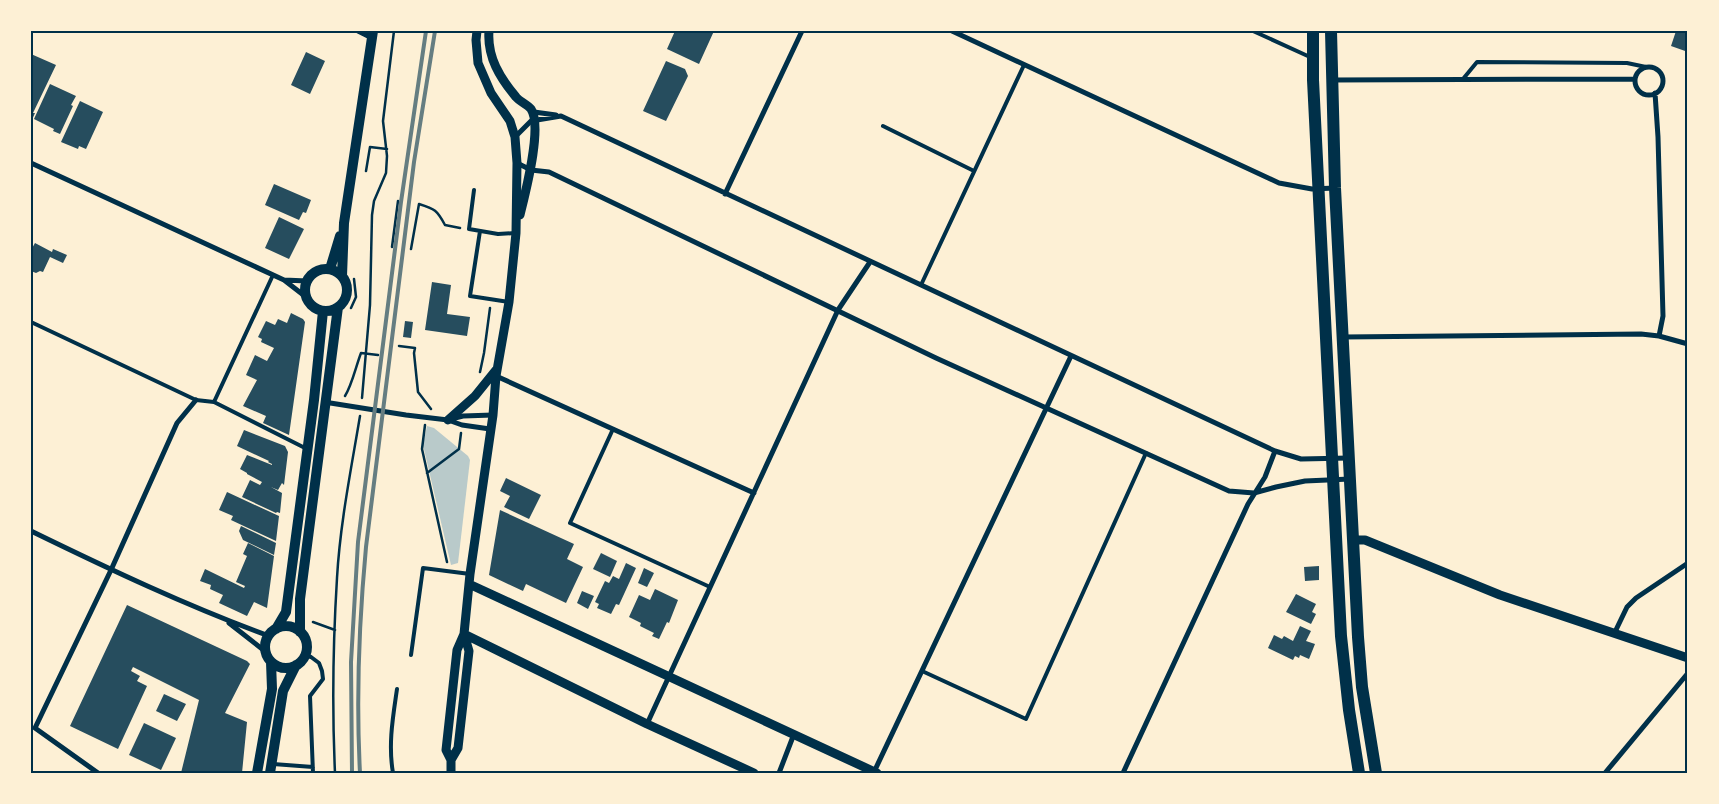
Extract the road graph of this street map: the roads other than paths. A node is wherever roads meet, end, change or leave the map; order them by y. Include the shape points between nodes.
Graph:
1 (358, 31) edge
2 (477, 31) edge
3 (489, 31) edge
4 (802, 31) edge
5 (952, 31) edge
6 (1253, 31) edge
7 (1313, 31) edge
8 (1331, 31) edge
9 (373, 35) edge
10 (1313, 58) junction
11 (1024, 65) junction
12 (1646, 67) junction
13 (1463, 79) junction
14 (1636, 79) junction
15 (1333, 80) junction
16 (1654, 93) junction
17 (531, 109) junction
18 (561, 116) junction
19 (535, 121) junction
20 (884, 126) dead end
21 (515, 137) junction
22 (31, 163) edge
23 (517, 163) junction
24 (530, 170) junction
25 (974, 171) junction
26 (1335, 188) junction
27 (474, 190) dead end
28 (1320, 190) junction
29 (726, 194) junction
30 (344, 223) junction
31 (480, 231) junction
32 (516, 232) junction
33 (870, 262) junction
34 (330, 269) junction
35 (273, 276) junction
36 (342, 276) junction
37 (284, 280) junction
38 (307, 281) junction
39 (921, 285) junction
40 (306, 297) junction
41 (509, 302) junction
42 (338, 307) junction
43 (838, 310) junction
44 (323, 311) junction
45 (31, 322) edge
46 (1659, 336) junction
47 (1343, 337) junction
48 (1688, 344) edge
49 (1071, 356) junction
50 (496, 372) junction
51 (196, 400) junction
52 (314, 400) junction
53 (214, 402) junction
54 (326, 402) junction
55 (1046, 407) junction
56 (493, 415) junction
57 (448, 420) junction
58 (490, 429) junction
59 (613, 429) junction
60 (306, 449) junction
61 (1275, 451) junction
62 (1146, 453) junction
63 (1349, 458) junction
64 (1332, 459) junction
65 (1350, 478) junction
66 (1333, 479) junction
67 (754, 493) junction
68 (1254, 493) junction
69 (31, 531) edge
70 (1354, 540) junction
71 (1688, 563) edge
72 (111, 570) junction
73 (470, 574) junction
74 (469, 584) junction
75 (710, 588) junction
76 (224, 620) junction
77 (272, 632) junction
78 (300, 632) junction
79 (464, 634) junction
80 (1614, 634) junction
81 (266, 652) junction
82 (305, 655) junction
83 (411, 655) dead end
84 (1688, 658) edge
85 (271, 662) junction
86 (296, 666) junction
87 (922, 671) junction
88 (1688, 674) edge
89 (670, 677) junction
90 (397, 689) dead end
91 (647, 724) junction
92 (794, 734) junction
93 (313, 767) junction
94 (270, 768) edge
95 (875, 772) edge
96 (98, 773) edge
97 (257, 773) edge
98 (313, 773) edge
99 (393, 773) edge
100 (451, 773) edge
101 (754, 773) edge
102 (779, 773) edge
103 (1123, 773) edge
104 (1360, 773) edge
105 (1376, 773) edge
106 (1605, 773) edge

1 - 9 street
2 - 21 street via 478,63 491,93 510,121
3 - 17 street via 490,52 498,74 517,99
4 - 29 street
5 - 11 street
6 - 10 lane
7 - 10 highway
8 - 15 highway
9 - 30 main road
10 - 28 highway
11 - 25 lane
11 - 28 street via 1279,183
12 - 13 lane via 1627,63 1476,62
12 - 14 street via 1640,70
12 - 16 street via 1661,73 1662,85
13 - 14 street
13 - 15 street
14 - 16 street via 1640,91
15 - 26 highway
16 - 46 street via 1663,316
17 - 18 street
17 - 19 street
18 - 19 street
18 - 29 street
19 - 21 street
19 - 24 street
20 - 25 lane
21 - 23 street
22 - 35 street
23 - 24 street
23 - 32 street
24 - 32 street
24 - 43 street via 549,172
25 - 39 lane
26 - 28 street
26 - 47 highway
27 - 31 lane via 469,229
28 - 64 highway
29 - 33 street
30 - 34 main road
30 - 36 main road
31 - 32 lane
31 - 41 lane via 470,296
32 - 41 street
33 - 39 street
33 - 43 street
34 - 36 main road
34 - 38 main road via 316,271
35 - 37 street
35 - 53 lane
36 - 42 main road via 346,282 346,296
37 - 38 street
37 - 40 street
38 - 40 main road
39 - 49 street
40 - 44 main road
41 - 50 street
42 - 44 main road
42 - 54 main road
43 - 55 street
43 - 67 street
44 - 52 main road
45 - 51 lane
46 - 47 street
46 - 48 street
47 - 63 highway
49 - 55 street
49 - 61 street
50 - 56 street
50 - 57 street
50 - 59 street
51 - 53 lane
51 - 72 street via 177,423
52 - 54 street
52 - 60 main road
53 - 60 lane
54 - 57 street
54 - 78 main road via 300,599
55 - 62 street
55 - 87 street
56 - 57 street
56 - 58 street
57 - 58 street
58 - 73 street
59 - 67 street
59 - 75 lane via 570,523
60 - 77 main road via 286,612
61 - 64 street via 1301,459
61 - 68 street via 1265,477
62 - 68 street via 1229,491
62 - 87 lane via 1026,719
63 - 64 street
63 - 65 highway
64 - 66 highway
65 - 66 street
65 - 70 highway
66 - 68 street via 1305,481
66 - 104 highway via 1344,675
67 - 75 street
68 - 103 street
69 - 72 street
70 - 80 street via 1365,540 1500,595
70 - 105 highway via 1360,661
71 - 80 street via 1636,598 1627,607
72 - 76 street
72 - 96 street via 36,728
73 - 74 street
73 - 83 lane via 423,568
74 - 79 street
74 - 89 street
75 - 89 street
76 - 77 street
76 - 81 street
77 - 78 main road via 289,627
77 - 81 main road via 265,646
78 - 82 main road via 306,643
79 - 91 street
79 - 100 street via 469,651 458,748 451,760
80 - 84 street
81 - 85 main road
82 - 86 main road
82 - 93 lane via 319,663 323,679 310,696
85 - 86 main road via 283,668
85 - 97 main road via 272,689
86 - 94 main road via 282,691
87 - 95 street
88 - 106 street
89 - 91 street
89 - 92 street
90 - 99 lane via 391,731
91 - 101 street
92 - 95 street
92 - 102 street
93 - 94 lane
93 - 98 lane

